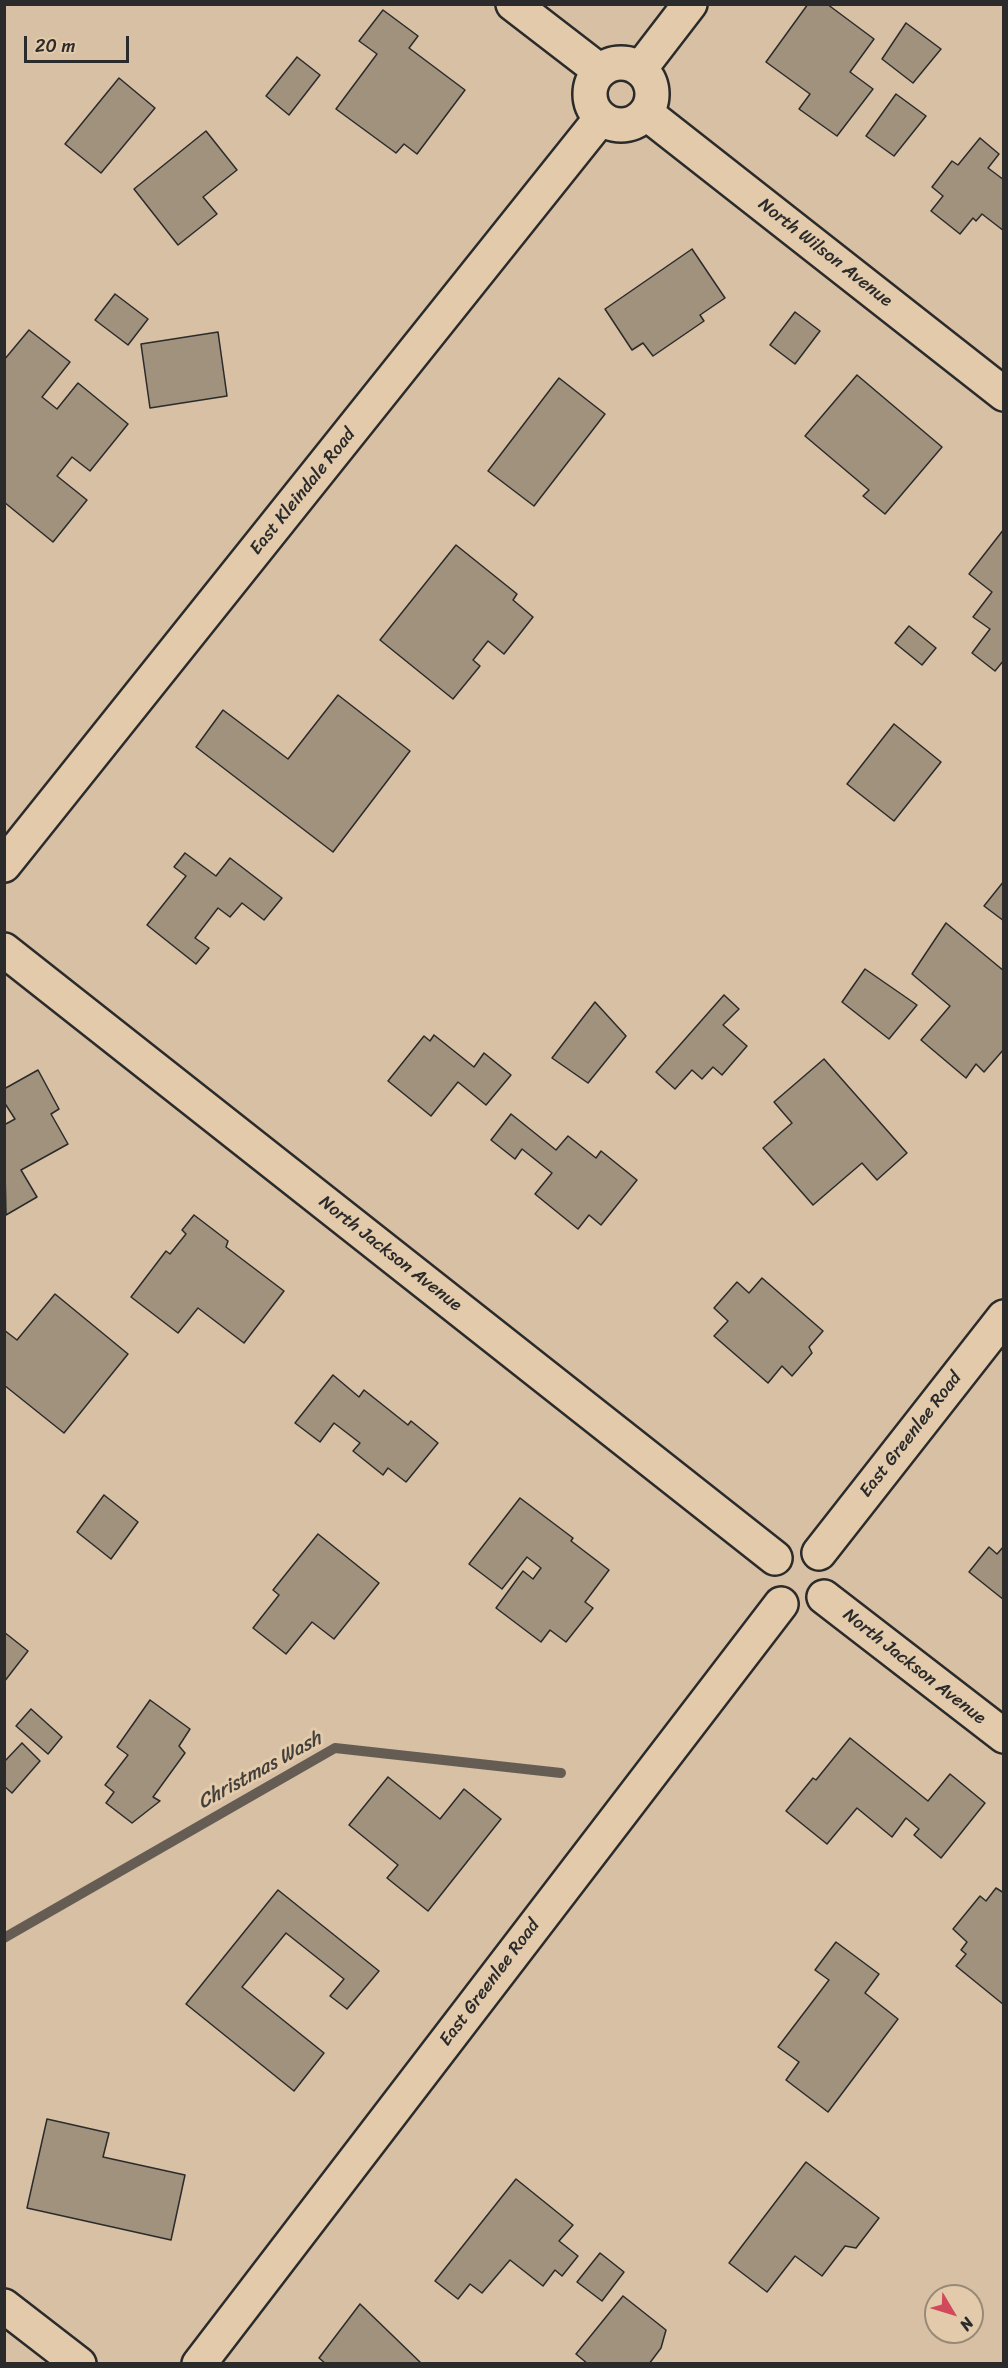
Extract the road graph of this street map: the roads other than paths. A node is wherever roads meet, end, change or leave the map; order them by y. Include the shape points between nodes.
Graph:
1 (513, 4) edge
2 (690, 4) edge
3 (640, 69) junction
4 (600, 71) junction
5 (646, 113) junction
6 (601, 118) junction
7 (1004, 393) edge
8 (4, 865) edge
9 (4, 950) edge
10 (1004, 1317) edge
11 (819, 1553) junction
12 (775, 1558) junction
13 (824, 1597) junction
14 (781, 1604) junction
15 (1004, 1736) edge
16 (4, 2306) edge
17 (79, 2364) edge
18 (199, 2364) edge

1 - 4 street
2 - 3 street
3 - 4 street via 620,63
3 - 5 street via 651,85
4 - 6 street via 590,90 590,100
5 - 6 street via 629,124 619,125
5 - 7 street, North Wilson Avenue
6 - 8 street, East Kleindale Road
9 - 12 street, North Jackson Avenue
10 - 11 street, East Greenlee Road
11 - 12 street via 801,1546
11 - 13 street via 830,1569 829,1589
12 - 14 street via 770,1567 769,1587
13 - 14 street via 799,1610
13 - 15 street, North Jackson Avenue
14 - 18 street, East Greenlee Road
16 - 17 street

